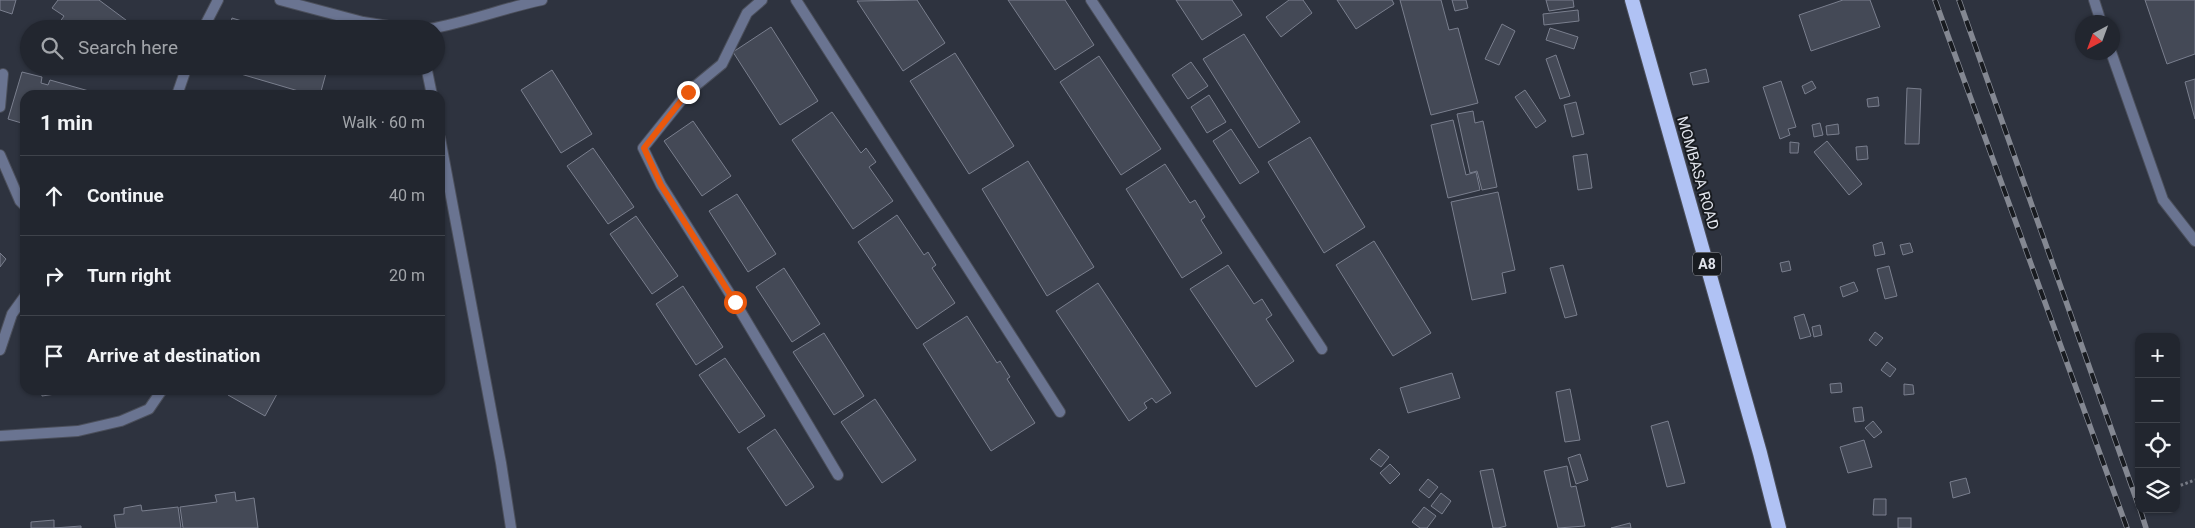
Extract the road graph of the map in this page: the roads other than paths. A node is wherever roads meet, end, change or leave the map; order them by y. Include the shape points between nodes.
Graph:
1 (218, 0) edge
2 (280, 0) edge
3 (542, 0) edge
4 (762, 0) edge
5 (796, 0) edge
6 (1091, 0) edge
7 (1632, 0) edge
8 (2094, 0) edge
9 (511, 3) edge
10 (2099, 15) edge
11 (207, 20) edge
12 (355, 20) edge
13 (445, 26) edge
14 (2113, 60) edge
15 (3, 74) dead end
16 (184, 75) edge
17 (428, 75) edge
18 (178, 90) edge
19 (431, 90) edge
20 (0, 107) edge
21 (0, 155) edge
22 (445, 164) edge
23 (20, 201) edge
24 (2195, 241) edge
25 (20, 303) edge
26 (1322, 349) dead end
27 (0, 350) edge
28 (159, 395) edge
29 (1060, 412) dead end
30 (0, 436) edge
31 (838, 475) dead end
32 (511, 528) edge
33 (1779, 528) edge

1 - 11 street
2 - 12 street
3 - 9 street
4 - 31 street via 747,13 722,64 688,92 644,148 661,185
5 - 29 street
6 - 26 street
7 - 33 highway, MOMBASA ROAD / A8
8 - 10 street
9 - 13 street via 462,23
14 - 24 street via 2163,200
15 - 20 street
16 - 18 street
17 - 19 street
21 - 23 street
22 - 32 street via 502,463
25 - 27 street via 12,314
28 - 30 street via 149,409 120,421 78,431

